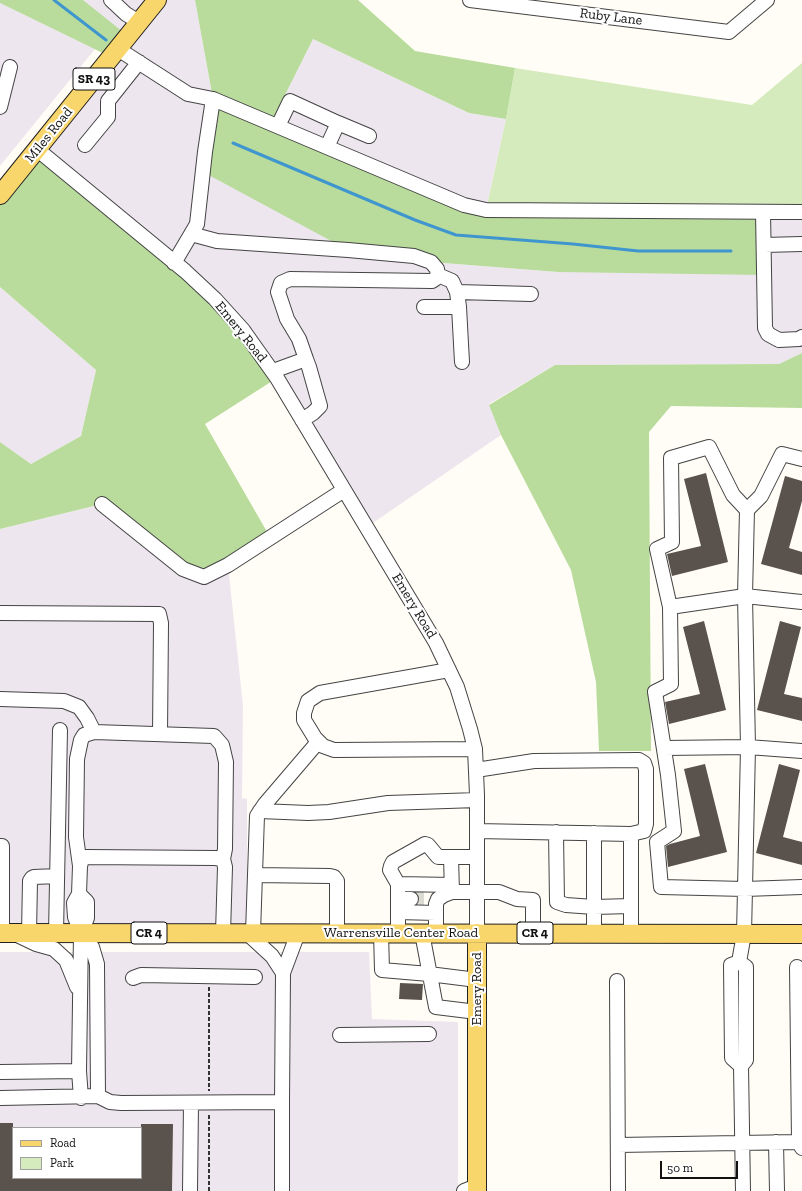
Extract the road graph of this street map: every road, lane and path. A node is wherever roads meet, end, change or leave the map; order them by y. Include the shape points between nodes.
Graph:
1 (111, 0) edge
2 (157, 0) edge
3 (470, 0) edge
4 (767, 0) edge
5 (139, 22) junction
6 (118, 49) junction
7 (139, 62) junction
8 (10, 67) dead end
9 (213, 99) junction
10 (0, 107) edge
11 (338, 123) junction
12 (278, 126) junction
13 (369, 136) dead end
14 (85, 145) dead end
15 (327, 147) junction
16 (38, 150) junction
17 (0, 195) edge
18 (763, 212) junction
19 (802, 212) edge
20 (191, 234) junction
21 (802, 244) edge
22 (764, 245) junction
23 (174, 263) junction
24 (438, 275) junction
25 (457, 292) junction
26 (531, 294) dead end
27 (424, 307) dead end
28 (459, 307) junction
29 (802, 337) edge
30 (306, 359) junction
31 (462, 362) dead end
32 (273, 371) junction
33 (302, 420) junction
34 (802, 459) edge
35 (344, 490) junction
36 (102, 504) dead end
37 (747, 510) junction
38 (745, 596) junction
39 (802, 602) edge
40 (670, 607) junction
41 (0, 613) edge
42 (449, 670) junction
43 (0, 700) edge
44 (60, 730) dead end
45 (94, 732) junction
46 (160, 734) junction
47 (318, 742) junction
48 (748, 747) junction
49 (664, 748) junction
50 (474, 749) junction
51 (802, 751) edge
52 (476, 770) junction
53 (477, 800) junction
54 (260, 811) junction
55 (477, 831) junction
56 (556, 832) junction
57 (594, 833) junction
58 (631, 834) junction
59 (0, 846) edge
60 (451, 857) junction
61 (477, 857) junction
62 (223, 859) junction
63 (80, 866) junction
64 (255, 875) junction
65 (57, 876) junction
66 (398, 884) junction
67 (802, 887) edge
68 (452, 888) junction
69 (745, 889) junction
70 (477, 892) junction
71 (1, 896) edge
72 (408, 902) junction
73 (437, 906) junction
74 (631, 906) junction
75 (594, 907) junction
76 (11, 933) edge
77 (56, 933) junction
78 (81, 933) junction
79 (223, 933) junction
80 (250, 933) junction
81 (298, 933) junction
82 (337, 933) junction
83 (389, 933) junction
84 (429, 933) junction
85 (477, 933) junction
86 (533, 933) junction
87 (594, 933) junction
88 (631, 934) junction
89 (744, 934) junction
90 (802, 934) edge
91 (797, 967) dead end
92 (283, 973) junction
93 (429, 974) junction
94 (255, 976) dead end
95 (133, 978) dead end
96 (477, 980) junction
97 (208, 982) dead end
98 (617, 982) dead end
99 (80, 996) junction
100 (477, 1012) junction
101 (340, 1034) dead end
102 (429, 1034) dead end
103 (79, 1071) junction
104 (0, 1072) edge
105 (209, 1092) dead end
106 (98, 1096) junction
107 (0, 1098) edge
108 (81, 1098) junction
109 (282, 1102) junction
110 (191, 1103) junction
111 (209, 1112) dead end
112 (776, 1142) junction
113 (742, 1143) junction
114 (801, 1145) edge
115 (618, 1146) junction
116 (472, 1189) edge
117 (190, 1191) edge
118 (208, 1191) edge
119 (282, 1191) edge
120 (618, 1191) edge
121 (743, 1191) edge
122 (777, 1191) edge

1 - 5 street
2 - 5 main road, Miles Road / SR 43
3 - 4 street, Ruby Lane via 729,32
5 - 6 main road, Miles Road / SR 43
6 - 7 street
6 - 16 main road, Miles Road / SR 43
7 - 9 street via 188,94
7 - 14 street via 108,101 108,117
8 - 10 street
9 - 12 street
9 - 20 street via 197,224
11 - 12 street via 290,101
11 - 13 street
11 - 15 street
12 - 15 street
15 - 18 street via 464,205 486,210
16 - 17 main road, Miles Road / SR 43
16 - 23 street, Emery Road
18 - 19 street
18 - 22 street
20 - 23 street
20 - 24 street via 217,242 414,256 431,262
21 - 22 street
22 - 29 street via 765,328 768,334 779,340
23 - 32 street, Emery Road via 230,315
24 - 25 street via 452,281
24 - 30 street via 432,281 290,279 281,283 278,292 287,319 299,339
25 - 26 street
25 - 28 street
27 - 28 street
28 - 31 street
30 - 32 street
30 - 33 street via 320,406
32 - 33 street, Emery Road
33 - 35 street, Emery Road
34 - 37 street via 782,454 761,496
35 - 36 street via 228,565 204,577 183,569
35 - 42 street, Emery Road via 435,641
37 - 38 street
37 - 40 street via 733,495 709,447 671,458 672,542 657,550
38 - 39 street
38 - 40 street
38 - 48 street
40 - 49 street via 671,684 655,692
41 - 46 street via 159,614
42 - 47 street via 320,693 308,701 304,713 304,720
42 - 50 street, Emery Road via 467,716
43 - 45 street via 64,701 79,707
44 - 65 street
45 - 46 street
45 - 63 street via 84,735 77,759 76,837
46 - 62 street via 214,736 222,745 226,762
47 - 50 street via 334,750
47 - 54 street
48 - 49 street
48 - 51 street
48 - 69 street
49 - 69 street via 674,831 657,842 661,887
50 - 52 street, Emery Road
52 - 53 street, Emery Road
52 - 58 street via 534,761 639,760 644,763 646,769 646,824 644,832
53 - 54 street via 388,803 329,812
53 - 55 street, Emery Road
54 - 64 street via 257,816
55 - 56 street
55 - 61 street, Emery Road
56 - 57 street
56 - 75 street via 557,902
57 - 58 street
57 - 75 street
58 - 74 street
59 - 71 street
60 - 61 street
60 - 66 street via 438,857 428,845 421,845 393,862 390,870
60 - 68 street
61 - 70 street, Emery Road
62 - 63 street via 86,857 82,859
62 - 79 street
63 - 78 street via 79,894 74,903 75,917
64 - 80 street
64 - 82 street via 334,877 337,881
65 - 76 street via 32,878
65 - 77 street
66 - 68 street
66 - 72 street
67 - 69 street
68 - 70 street
68 - 73 street
69 - 89 street
70 - 85 street, Emery Road
70 - 86 street via 499,892 517,899 533,900
71 - 76 street
72 - 73 street
72 - 73 street
72 - 83 street
73 - 84 street
74 - 75 street
74 - 88 street
75 - 87 street
76 - 77 main road, Warrensville Center Road / CR 4
76 - 99 street via 54,949 66,960
77 - 78 main road, Warrensville Center Road / CR 4
78 - 79 main road, Warrensville Center Road / CR 4
78 - 99 street
78 - 106 street via 92,947 97,964
79 - 80 main road, Warrensville Center Road / CR 4
80 - 81 main road, Warrensville Center Road / CR 4
80 - 92 street via 272,956
81 - 82 main road, Warrensville Center Road / CR 4
81 - 92 street
82 - 83 main road, Warrensville Center Road / CR 4
83 - 84 main road, Warrensville Center Road / CR 4
83 - 93 street via 382,970
84 - 85 main road, Warrensville Center Road / CR 4
84 - 93 street
85 - 86 main road, Warrensville Center Road / CR 4
85 - 96 main road, Emery Road
86 - 87 main road, Warrensville Center Road / CR 4
87 - 88 main road, Warrensville Center Road / CR 4
88 - 89 main road, Warrensville Center Road / CR 4
89 - 90 main road, Warrensville Center Road / CR 4
89 - 113 street via 739,962 731,966 732,1058 741,1066
91 - 114 street
92 - 109 street
93 - 96 street
93 - 100 street via 436,1007
94 - 95 street via 141,975
96 - 100 main road, Emery Road
97 - 105 path
98 - 115 street
99 - 103 street
100 - 116 main road, Emery Road
101 - 102 street
103 - 104 street
103 - 108 street
106 - 108 street
106 - 110 street via 110,1102 121,1103
107 - 108 street
109 - 110 street
109 - 119 street
110 - 117 street
111 - 118 path
112 - 113 street
112 - 114 street
112 - 122 street
113 - 115 street
113 - 121 street
115 - 120 street

